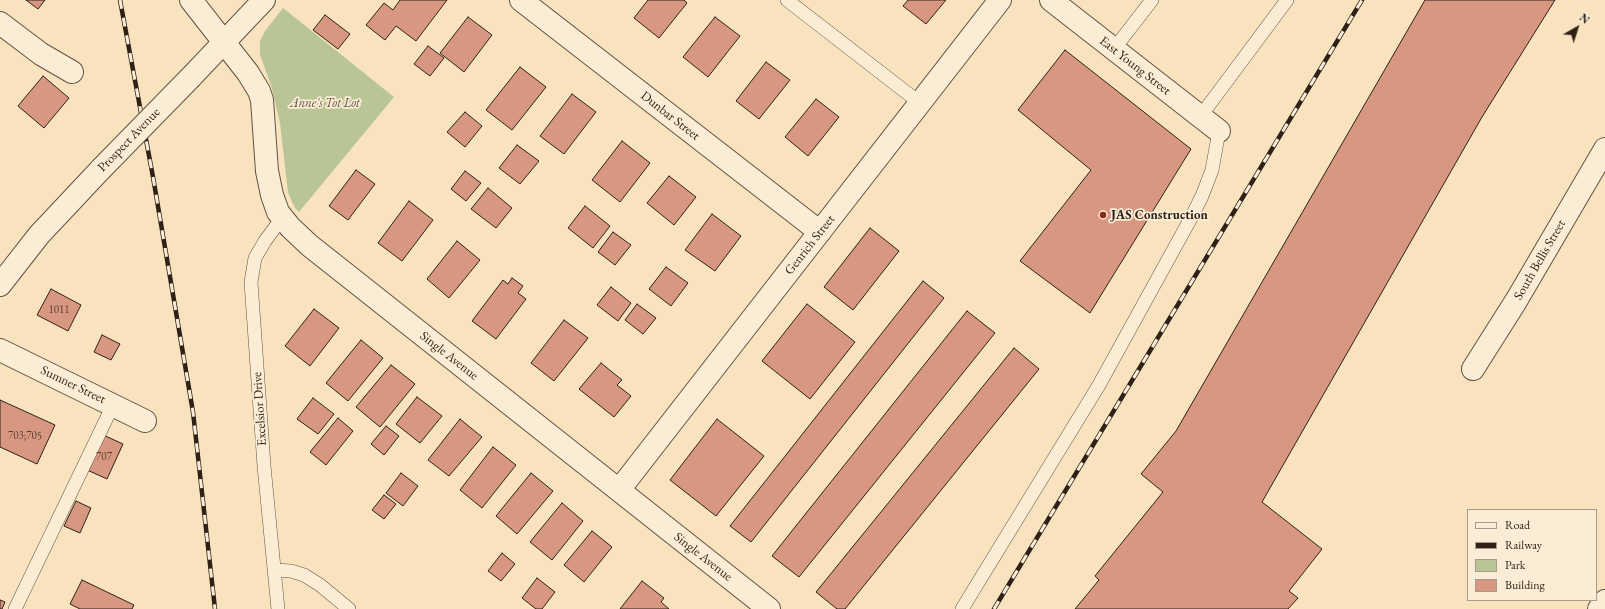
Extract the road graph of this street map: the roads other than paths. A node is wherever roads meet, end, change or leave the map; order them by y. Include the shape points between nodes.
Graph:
1 (191, 0) edge
2 (264, 0) edge
3 (521, 0) edge
4 (787, 0) edge
5 (1000, 0) edge
6 (1051, 0) edge
7 (1152, 0) edge
8 (1287, 0) edge
9 (0, 24) edge
10 (224, 41) junction
11 (1114, 49) junction
12 (72, 72) dead end
13 (920, 103) junction
14 (1200, 117) junction
15 (1219, 131) joint
16 (1605, 149) edge
17 (282, 218) junction
18 (820, 232) junction
19 (0, 285) edge
20 (0, 350) edge
21 (1473, 369) dead end
22 (113, 405) junction
23 (145, 421) dead end
24 (619, 490) junction
25 (275, 570) junction
26 (15, 609) edge
27 (278, 609) edge
28 (349, 609) edge
29 (769, 609) edge
30 (962, 609) edge

1 - 10 street, Single Avenue
2 - 10 street, Prospect Avenue
3 - 18 street, Dunbar Street
4 - 13 lane
5 - 13 street, Genrich Street
6 - 11 street, East Young Street
7 - 11 lane
8 - 14 lane
9 - 12 street via 52,62
10 - 17 street, Single Avenue via 248,73 262,100 269,183 274,203
10 - 19 street, Prospect Avenue, bridge via 39,235
11 - 14 street, East Young Street
13 - 18 street, Genrich Street
14 - 15 street, East Young Street
15 - 30 lane via 1212,170 1191,218 1099,385
16 - 21 street, South Bellis Street via 1516,302
17 - 24 street, Single Avenue via 308,245
17 - 25 lane, Excelsior Drive via 255,258 251,282 264,466
18 - 24 street, Genrich Street
20 - 22 street, Sumner Street
22 - 23 street, Sumner Street
22 - 26 lane
24 - 29 street, Single Avenue
25 - 27 lane, Excelsior Drive
25 - 28 lane via 304,575 325,588

